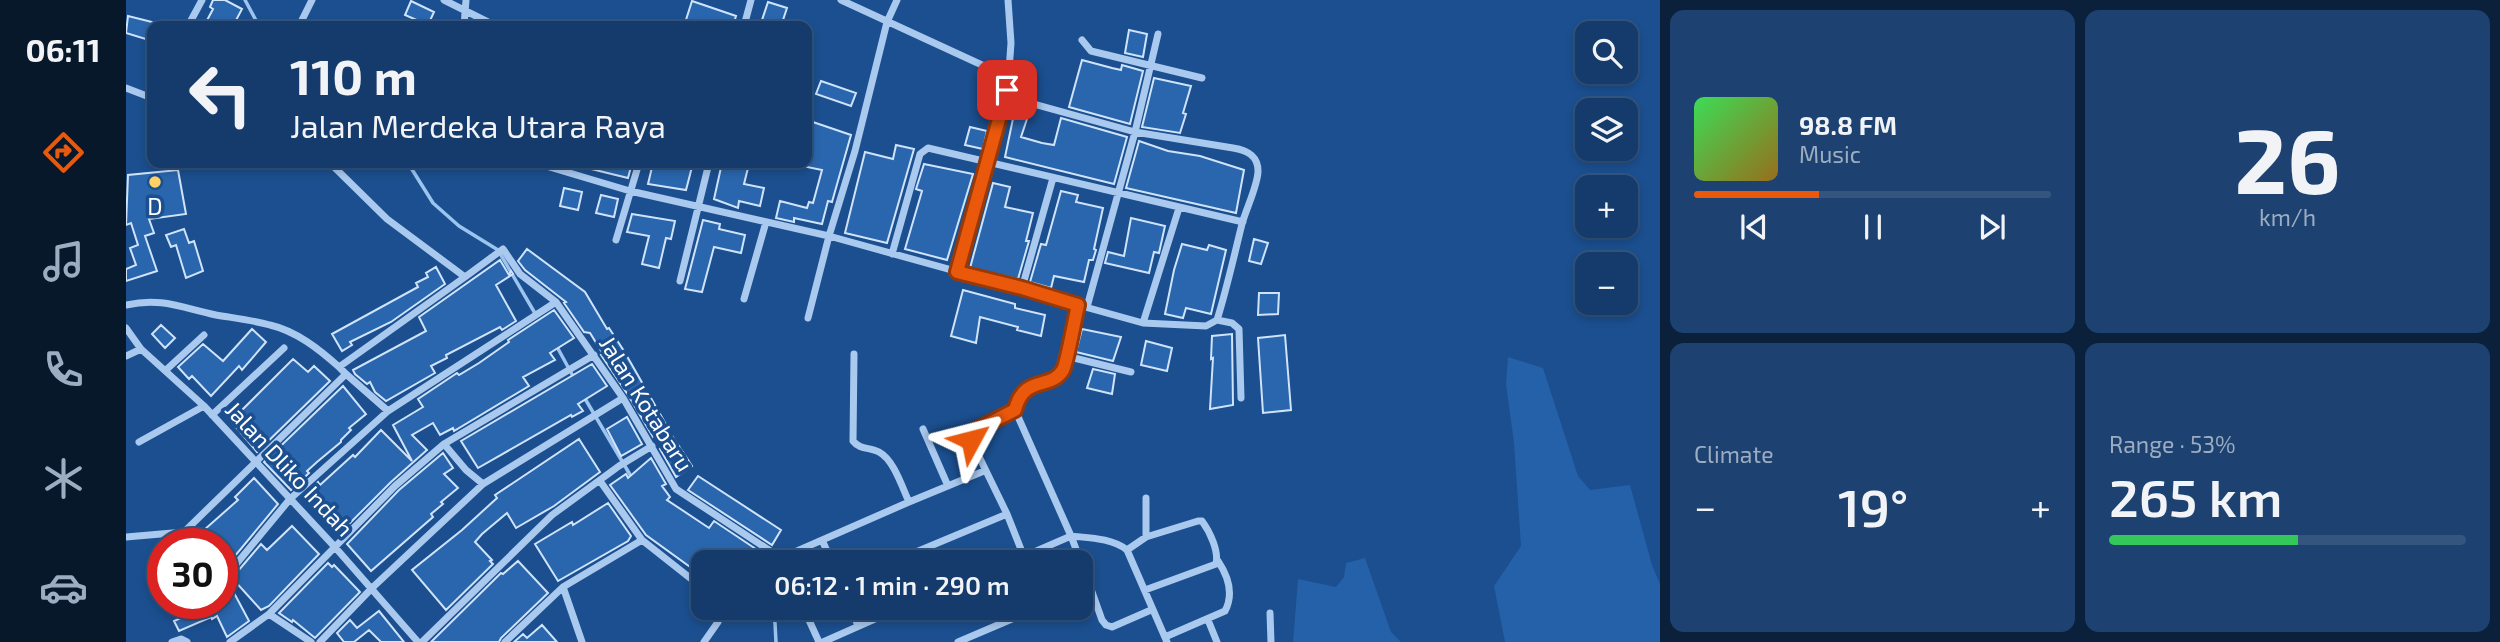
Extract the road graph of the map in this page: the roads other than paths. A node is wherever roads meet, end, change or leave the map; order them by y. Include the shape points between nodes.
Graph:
1 (202, 0) edge
2 (312, 0) edge
3 (444, 0) edge
4 (466, 0) edge
5 (751, 0) edge
6 (841, 0) edge
7 (897, 0) edge
8 (1008, 0) edge
9 (465, 10) junction
10 (191, 21) edge
11 (302, 21) edge
12 (464, 21) edge
13 (486, 21) edge
14 (745, 21) edge
15 (887, 22) junction
16 (1158, 34) dead end
17 (1082, 40) dead end
18 (1151, 67) junction
19 (1202, 78) dead end
20 (1008, 84) junction
21 (126, 88) edge
22 (147, 94) edge
23 (1006, 101) junction
24 (1135, 132) junction
25 (987, 163) junction
26 (335, 168) edge
27 (566, 168) edge
28 (637, 168) edge
29 (708, 168) edge
30 (1053, 178) junction
31 (630, 191) junction
32 (1117, 194) junction
33 (698, 206) junction
34 (1179, 208) junction
35 (766, 222) junction
36 (1243, 222) junction
37 (829, 236) junction
38 (617, 240) dead end
39 (892, 254) junction
40 (957, 272) junction
41 (465, 277) junction
42 (680, 281) dead end
43 (1022, 288) junction
44 (744, 299) dead end
45 (556, 302) junction
46 (126, 305) edge
47 (1078, 305) junction
48 (1087, 307) junction
49 (808, 318) dead end
50 (1217, 320) junction
51 (1143, 323) junction
52 (126, 328) edge
53 (204, 335) dead end
54 (284, 348) dead end
55 (141, 349) junction
56 (854, 354) dead end
57 (594, 355) junction
58 (126, 356) edge
59 (1066, 356) junction
60 (339, 367) junction
61 (166, 370) junction
62 (1131, 372) dead end
63 (346, 374) junction
64 (623, 398) junction
65 (1241, 398) dead end
66 (204, 406) junction
67 (1015, 410) junction
68 (388, 411) junction
69 (212, 415) junction
70 (923, 429) dead end
71 (139, 442) dead end
72 (444, 444) junction
73 (652, 446) junction
74 (255, 463) junction
75 (984, 471) junction
76 (600, 481) junction
77 (483, 484) junction
78 (948, 486) junction
79 (1146, 498) dead end
80 (290, 499) junction
81 (909, 502) junction
82 (1007, 514) junction
83 (188, 528) edge
84 (147, 535) edge
85 (1071, 536) junction
86 (126, 537) edge
87 (1146, 537) junction
88 (642, 540) junction
89 (822, 540) junction
90 (334, 546) junction
91 (767, 550) edge
92 (802, 550) edge
93 (827, 550) edge
94 (921, 550) edge
95 (1021, 550) edge
96 (1043, 550) edge
97 (1076, 550) edge
98 (1127, 550) junction
99 (1218, 561) junction
100 (238, 562) edge
101 (691, 579) edge
102 (563, 587) junction
103 (372, 588) junction
104 (1145, 590) junction
105 (1093, 596) edge
106 (1152, 610) junction
107 (269, 614) junction
108 (1270, 614) dead end
109 (719, 620) edge
110 (810, 620) edge
111 (856, 620) edge
112 (872, 620) edge
113 (1010, 620) edge
114 (1208, 620) junction
115 (858, 626) junction
116 (1166, 639) edge
117 (172, 642) edge
118 (187, 642) edge
119 (230, 642) edge
120 (311, 642) edge
121 (320, 642) edge
122 (420, 642) edge
123 (505, 642) edge
124 (582, 642) edge
125 (704, 642) edge
126 (821, 642) edge
127 (958, 642) edge
128 (1217, 642) edge
129 (1271, 642) edge

1 - 10 street
2 - 11 street
3 - 9 street
4 - 9 street
5 - 14 street
6 - 15 street
7 - 15 street
8 - 20 street
9 - 12 street
9 - 13 street
15 - 20 street
15 - 37 street
16 - 18 street
17 - 18 street via 1091,51
18 - 19 street
18 - 24 street
20 - 23 street
21 - 22 street
23 - 24 street via 1012,98
23 - 25 street
24 - 32 street
24 - 36 street via 1247,151 1258,172
25 - 30 street
25 - 39 street via 923,149
25 - 40 street
26 - 41 street via 387,219
27 - 31 street
28 - 31 street
29 - 33 street
30 - 32 street
30 - 43 street
31 - 33 street
31 - 38 street
32 - 34 street
32 - 48 street
33 - 35 street
33 - 42 street
34 - 36 street
34 - 51 street
35 - 37 street
35 - 44 street
36 - 50 street
37 - 39 street
37 - 49 street
39 - 40 street
40 - 43 street
41 - 45 street, Jalan Kotabaru via 503,249 520,274
41 - 60 street, Jalan Kotabaru
43 - 47 street
45 - 57 street, Jalan Kotabaru
45 - 68 street
46 - 60 street via 164,301 273,325 320,350
47 - 48 street
47 - 59 street
48 - 51 street
50 - 51 street via 1206,326
50 - 65 street via 1239,329
52 - 55 street, Jalan Dliko Indah
53 - 61 street
54 - 69 street
55 - 58 street
55 - 61 street, Jalan Dliko Indah
56 - 81 street via 853,441 884,456
57 - 64 street, Jalan Kotabaru
57 - 72 street
59 - 62 street
59 - 67 street via 1065,368 1021,393
60 - 63 street
61 - 66 street, Jalan Dliko Indah
63 - 68 street
63 - 74 street
64 - 73 street, Jalan Kotabaru
64 - 77 street
66 - 69 street, Jalan Dliko Indah
66 - 71 street
67 - 75 street via 971,434
67 - 85 street
68 - 80 street
69 - 74 street, Jalan Dliko Indah
70 - 78 street
72 - 77 street
72 - 90 street
73 - 76 street
73 - 91 street, Jalan Kotabaru via 681,494
74 - 80 street, Jalan Dliko Indah
74 - 83 street
75 - 78 street, Jalan Kotabaru
75 - 82 street
76 - 88 street
76 - 122 street via 530,535
77 - 103 street
78 - 81 street, Jalan Kotabaru
79 - 87 street
80 - 90 street, Jalan Dliko Indah
80 - 100 street
81 - 89 street, Jalan Kotabaru
82 - 94 street
82 - 95 street
84 - 86 street
85 - 96 street
85 - 97 street
85 - 98 street via 1110,541
87 - 98 street
87 - 99 street via 1202,521
88 - 101 street
88 - 102 street
89 - 92 street, Jalan Kotabaru
89 - 93 street
90 - 103 street, Jalan Dliko Indah
90 - 107 street
98 - 104 street
99 - 104 street
99 - 114 street via 1229,584 1228,605
102 - 123 street
102 - 124 street
103 - 121 street
103 - 122 street, Jalan Dliko Indah
104 - 106 street
105 - 106 street via 1102,620 1112,627
106 - 116 street
107 - 119 street
107 - 120 street
108 - 129 street
109 - 125 street
110 - 126 street
111 - 115 street
112 - 115 street
113 - 127 street
114 - 116 street
114 - 128 street
115 - 126 street
117 - 118 street

